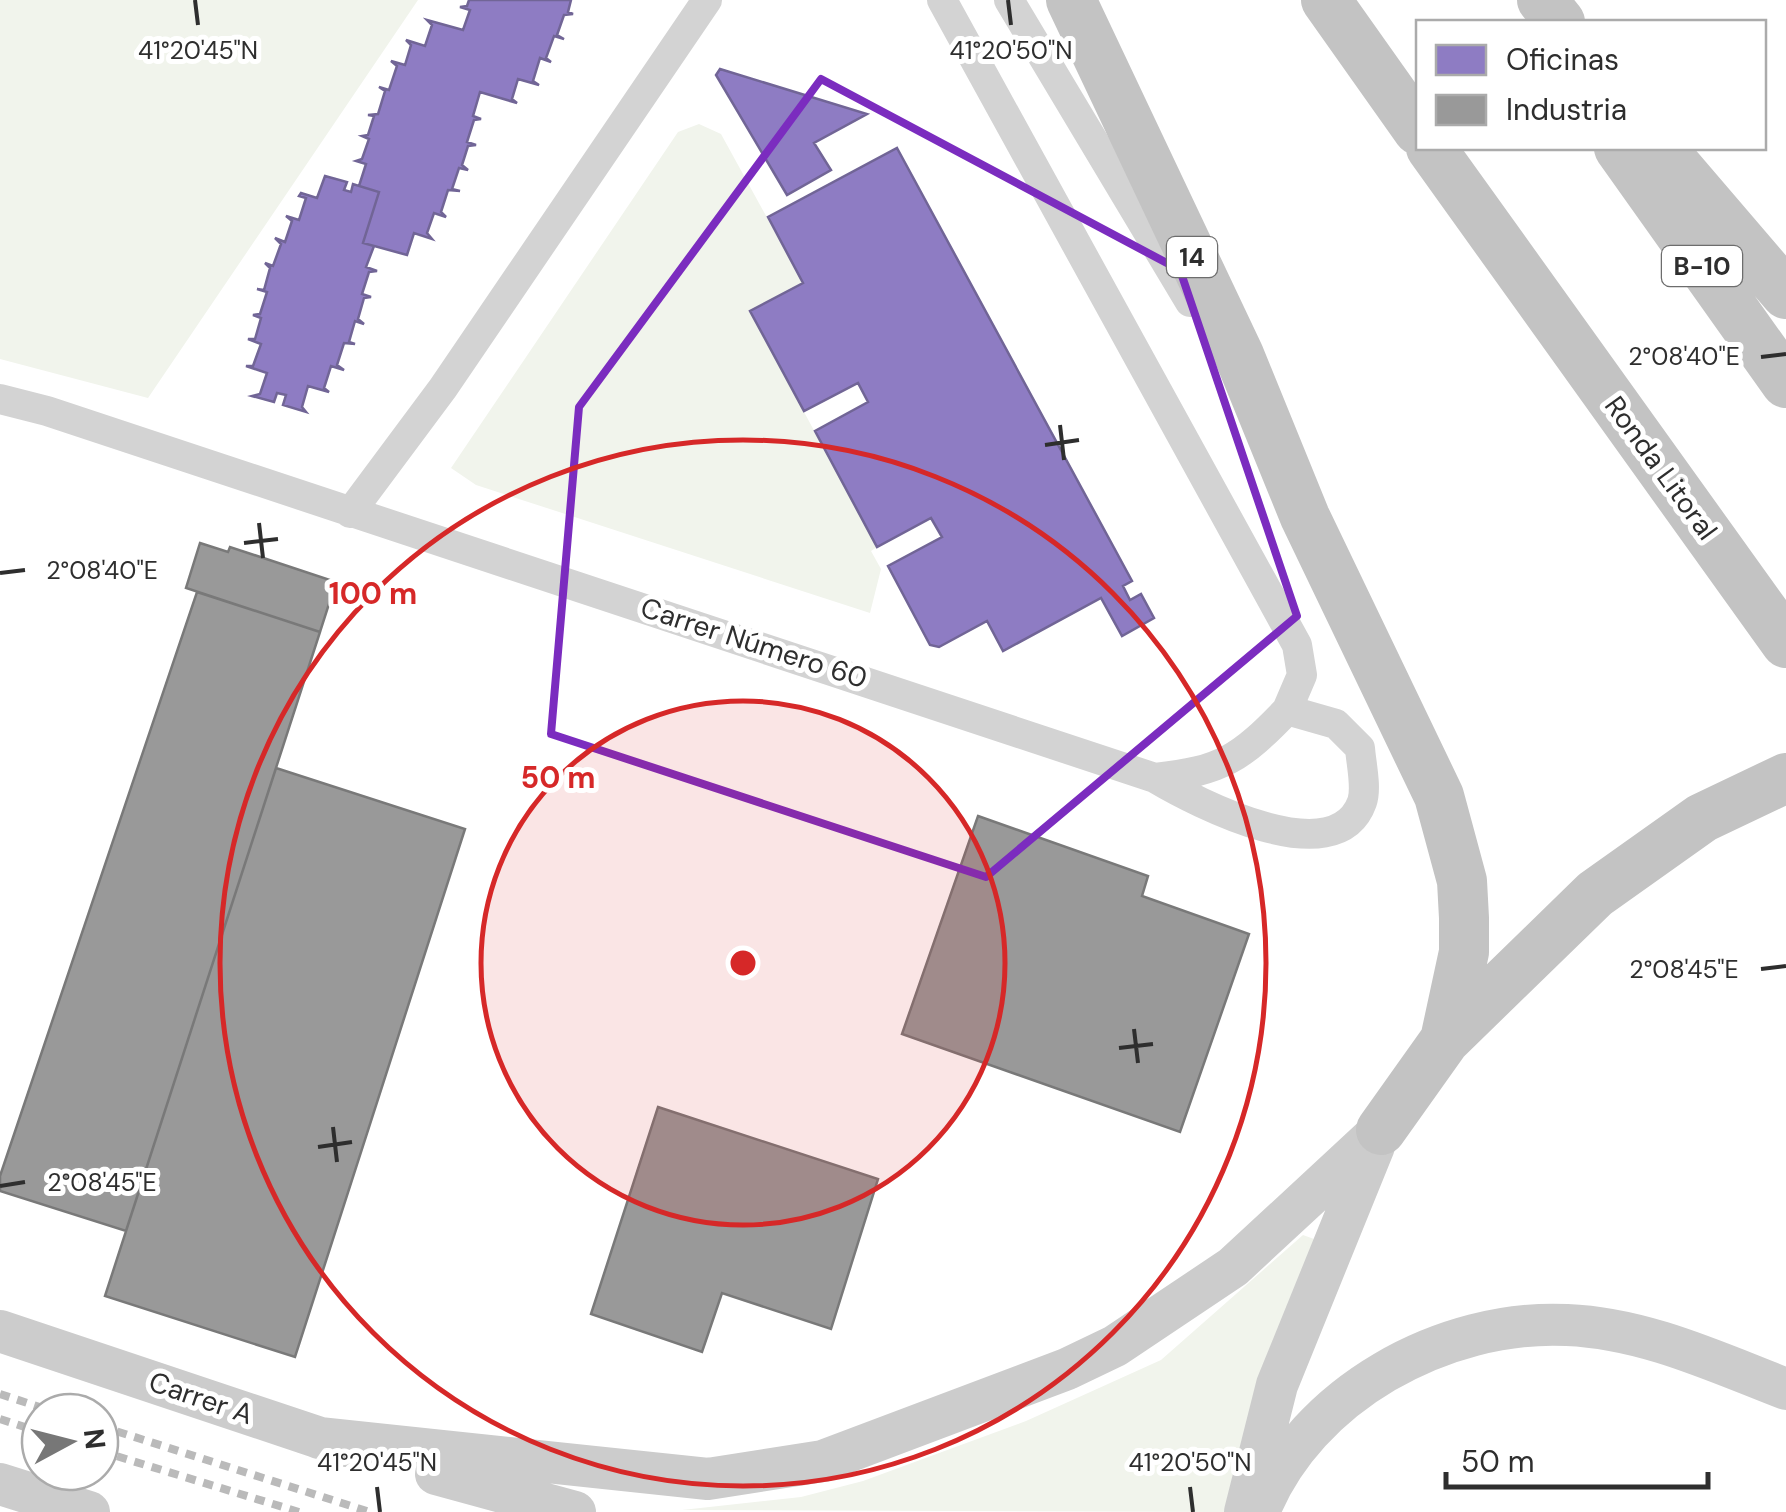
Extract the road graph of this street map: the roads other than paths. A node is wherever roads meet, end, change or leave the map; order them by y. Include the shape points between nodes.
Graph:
1 (706, 0) edge
2 (942, 0) edge
3 (1010, 0) edge
4 (1071, 0) edge
5 (1326, 0) edge
6 (1542, 0) edge
7 (1558, 20) edge
8 (1416, 127) edge
9 (1432, 150) edge
10 (1620, 150) edge
11 (1663, 150) edge
12 (1786, 294) edge
13 (1786, 383) edge
14 (0, 392) edge
15 (10, 405) edge
16 (350, 513) junction
17 (1305, 517) junction
18 (1786, 643) edge
19 (1287, 710) junction
20 (1155, 778) junction
21 (1786, 778) edge
22 (1445, 1040) junction
23 (1381, 1130) junction
24 (0, 1331) edge
25 (1786, 1389) edge
26 (319, 1438) junction
27 (0, 1484) edge
28 (85, 1511) edge
29 (576, 1512) edge
30 (1245, 1512) edge
31 (1259, 1512) edge

1 - 16 street via 443,388
2 - 19 street, Carrer Número 60 via 1297,646 1302,675
3 - 17 street via 1220,353
4 - 17 highway, 14 via 1239,355
5 - 8 highway
6 - 7 highway
9 - 18 highway, Ronda Litoral
10 - 13 highway, B-10
11 - 12 highway
14 - 15 street, Carrer Número 60
15 - 16 street, Carrer Número 60
16 - 20 street, Carrer Número 60
17 - 22 highway via 1439,796 1453,841 1462,880 1464,952
19 - 20 street, Carrer Número 60 via 1255,743 1206,772
19 - 20 street, Carrer Número 60 via 1336,724 1360,748 1363,800 1332,834 1303,836 1196,803
21 - 22 highway via 1702,818 1596,894
22 - 23 highway
23 - 26 main road via 1233,1267 1115,1346 824,1462 708,1479
23 - 30 main road via 1277,1385
24 - 26 main road, Carrer A
25 - 31 main road via 1655,1340 1606,1330 1534,1325 1484,1333 1418,1355 1344,1400 1299,1449
26 - 29 main road, Carrer A
27 - 28 main road

